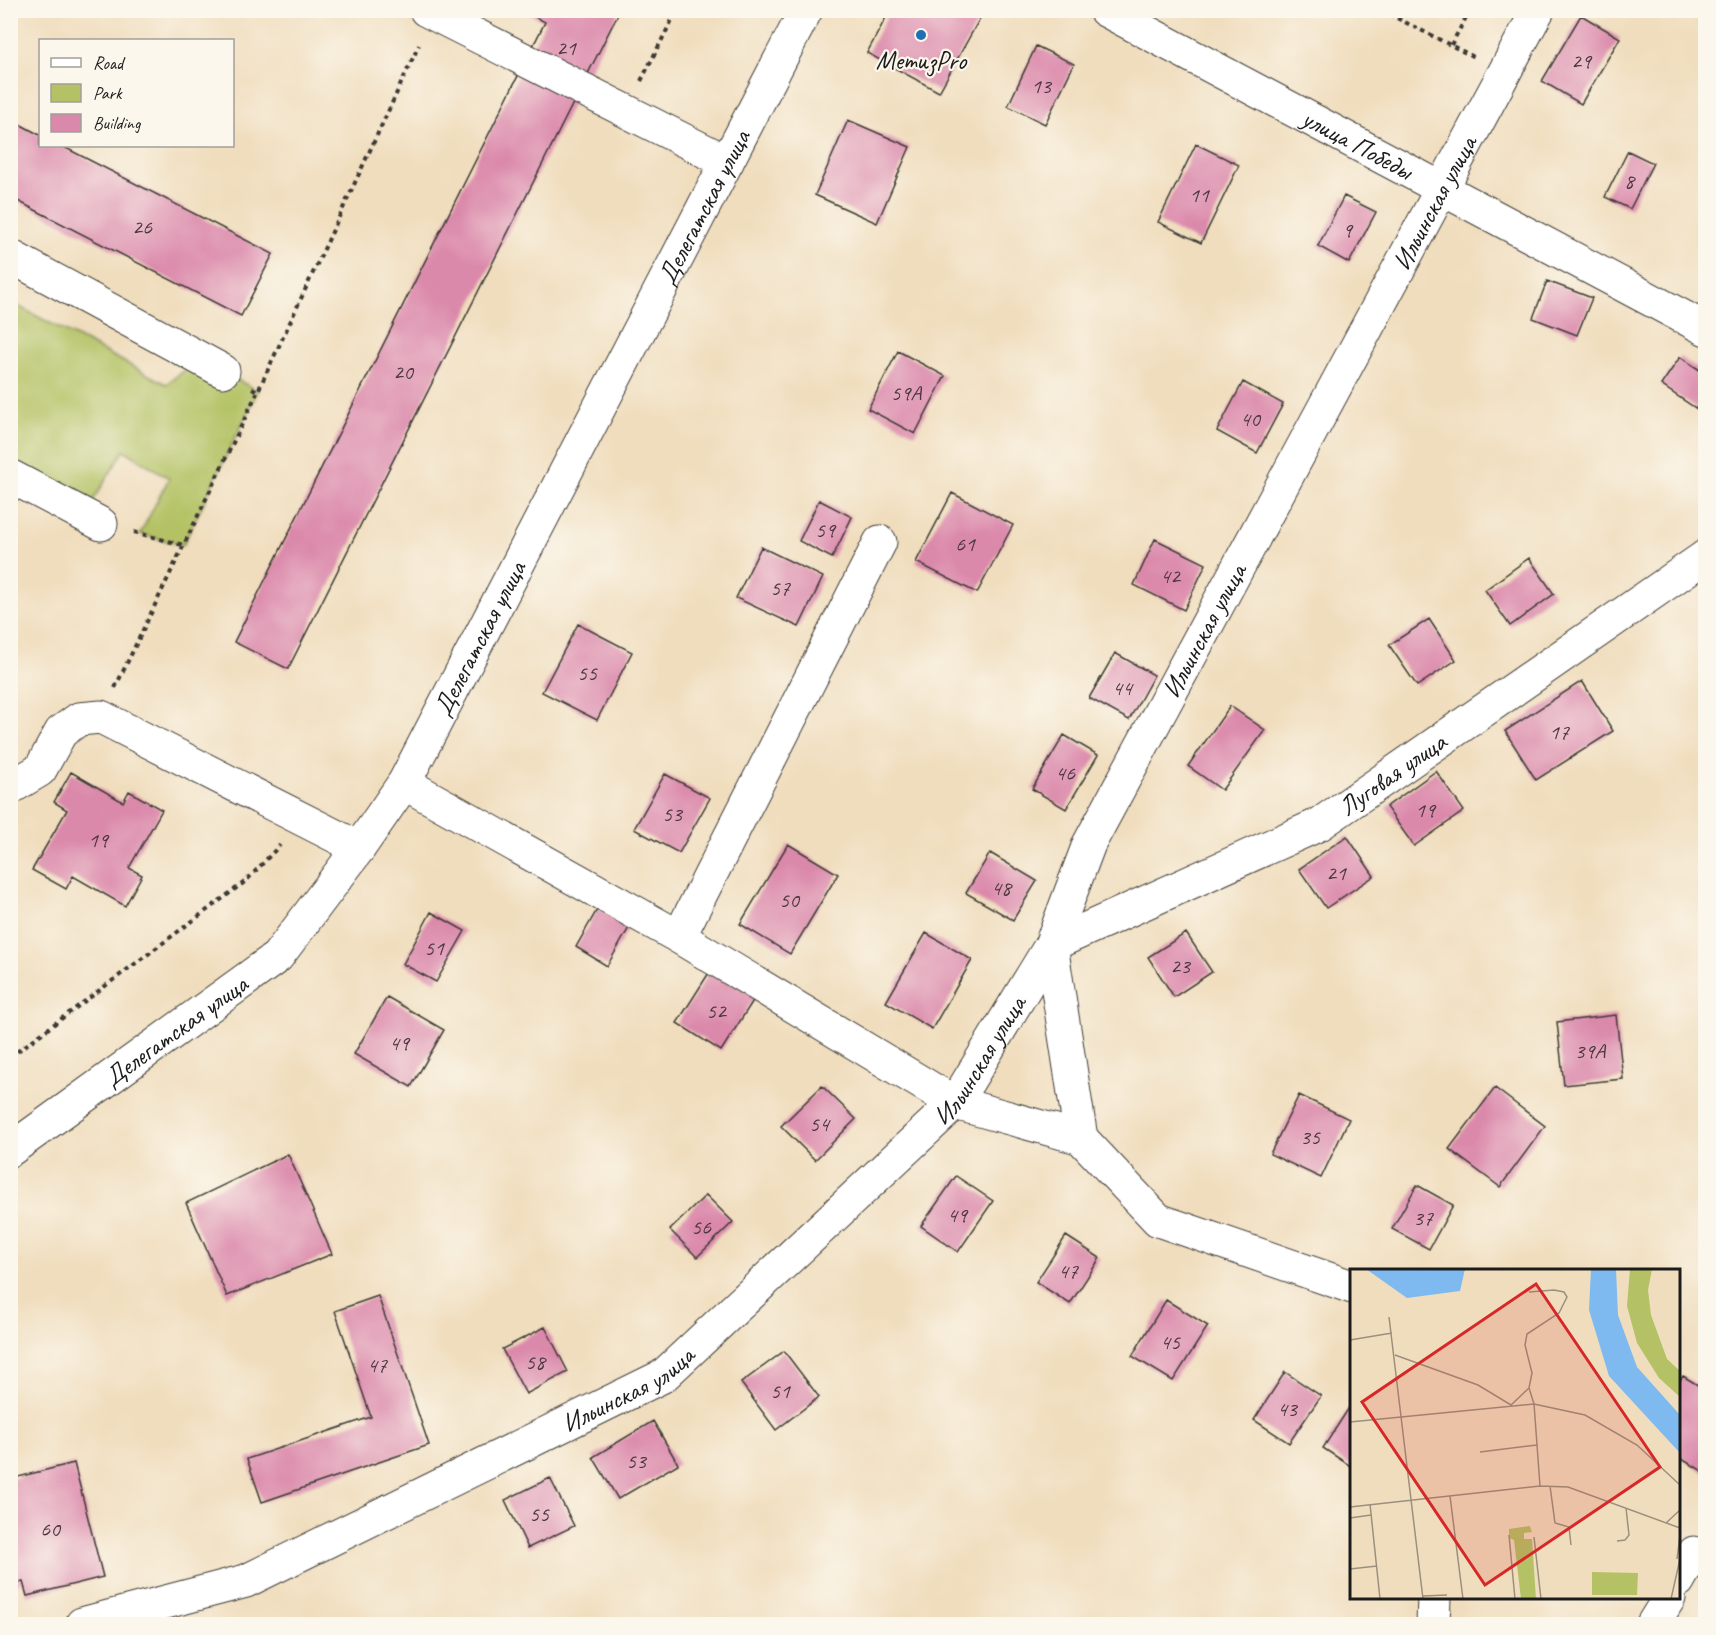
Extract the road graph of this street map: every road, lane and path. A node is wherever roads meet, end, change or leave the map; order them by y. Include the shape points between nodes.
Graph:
1 (677, 10) edge
2 (806, 10) edge
3 (1105, 10) edge
4 (1381, 10) edge
5 (1470, 10) edge
6 (1538, 10) edge
7 (429, 12) edge
8 (1451, 45) junction
9 (1504, 71) junction
10 (626, 111) junction
11 (727, 162) junction
12 (1441, 188) junction
13 (10, 256) edge
14 (1706, 329) edge
15 (223, 371) joint
16 (258, 391) junction
17 (10, 476) edge
18 (101, 524) joint
19 (880, 542) dead end
20 (183, 546) junction
21 (1706, 556) edge
22 (101, 717) junction
23 (404, 783) junction
24 (10, 788) edge
25 (297, 816) junction
26 (359, 848) junction
27 (679, 937) junction
28 (1051, 945) junction
29 (10, 1057) edge
30 (954, 1103) junction
31 (1081, 1138) junction
32 (10, 1150) edge
33 (1350, 1286) edge
34 (1434, 1599) edge
35 (1668, 1599) edge
36 (82, 1624) edge
37 (1433, 1624) edge
38 (1653, 1624) edge

1 - 10 path
2 - 11 street, Делегатская улица
3 - 12 street, улица Победы
4 - 8 path
5 - 8 path
6 - 9 street, Ильинская улица
7 - 10 street
7 - 16 path
8 - 9 path
9 - 12 street, Ильинская улица
10 - 11 street
11 - 23 street, Делегатская улица
12 - 14 street, улица Победы
12 - 28 street, Ильинская улица via 1089,844
13 - 15 street
15 - 16 path
16 - 20 path
17 - 18 street
18 - 20 path
19 - 27 street
20 - 22 path
21 - 28 street, Луговая улица via 1320,824
22 - 24 street via 79,719 61,732 40,770
22 - 25 street
23 - 26 street, Делегатская улица
23 - 27 street
25 - 26 street
25 - 29 path via 278,848 246,881
26 - 32 street, Делегатская улица via 277,957
27 - 30 street
28 - 30 street, Ильинская улица
28 - 31 street
30 - 31 street
30 - 36 street, Ильинская улица via 663,1376 246,1581
31 - 33 street via 1158,1220
34 - 37 street
35 - 38 street

